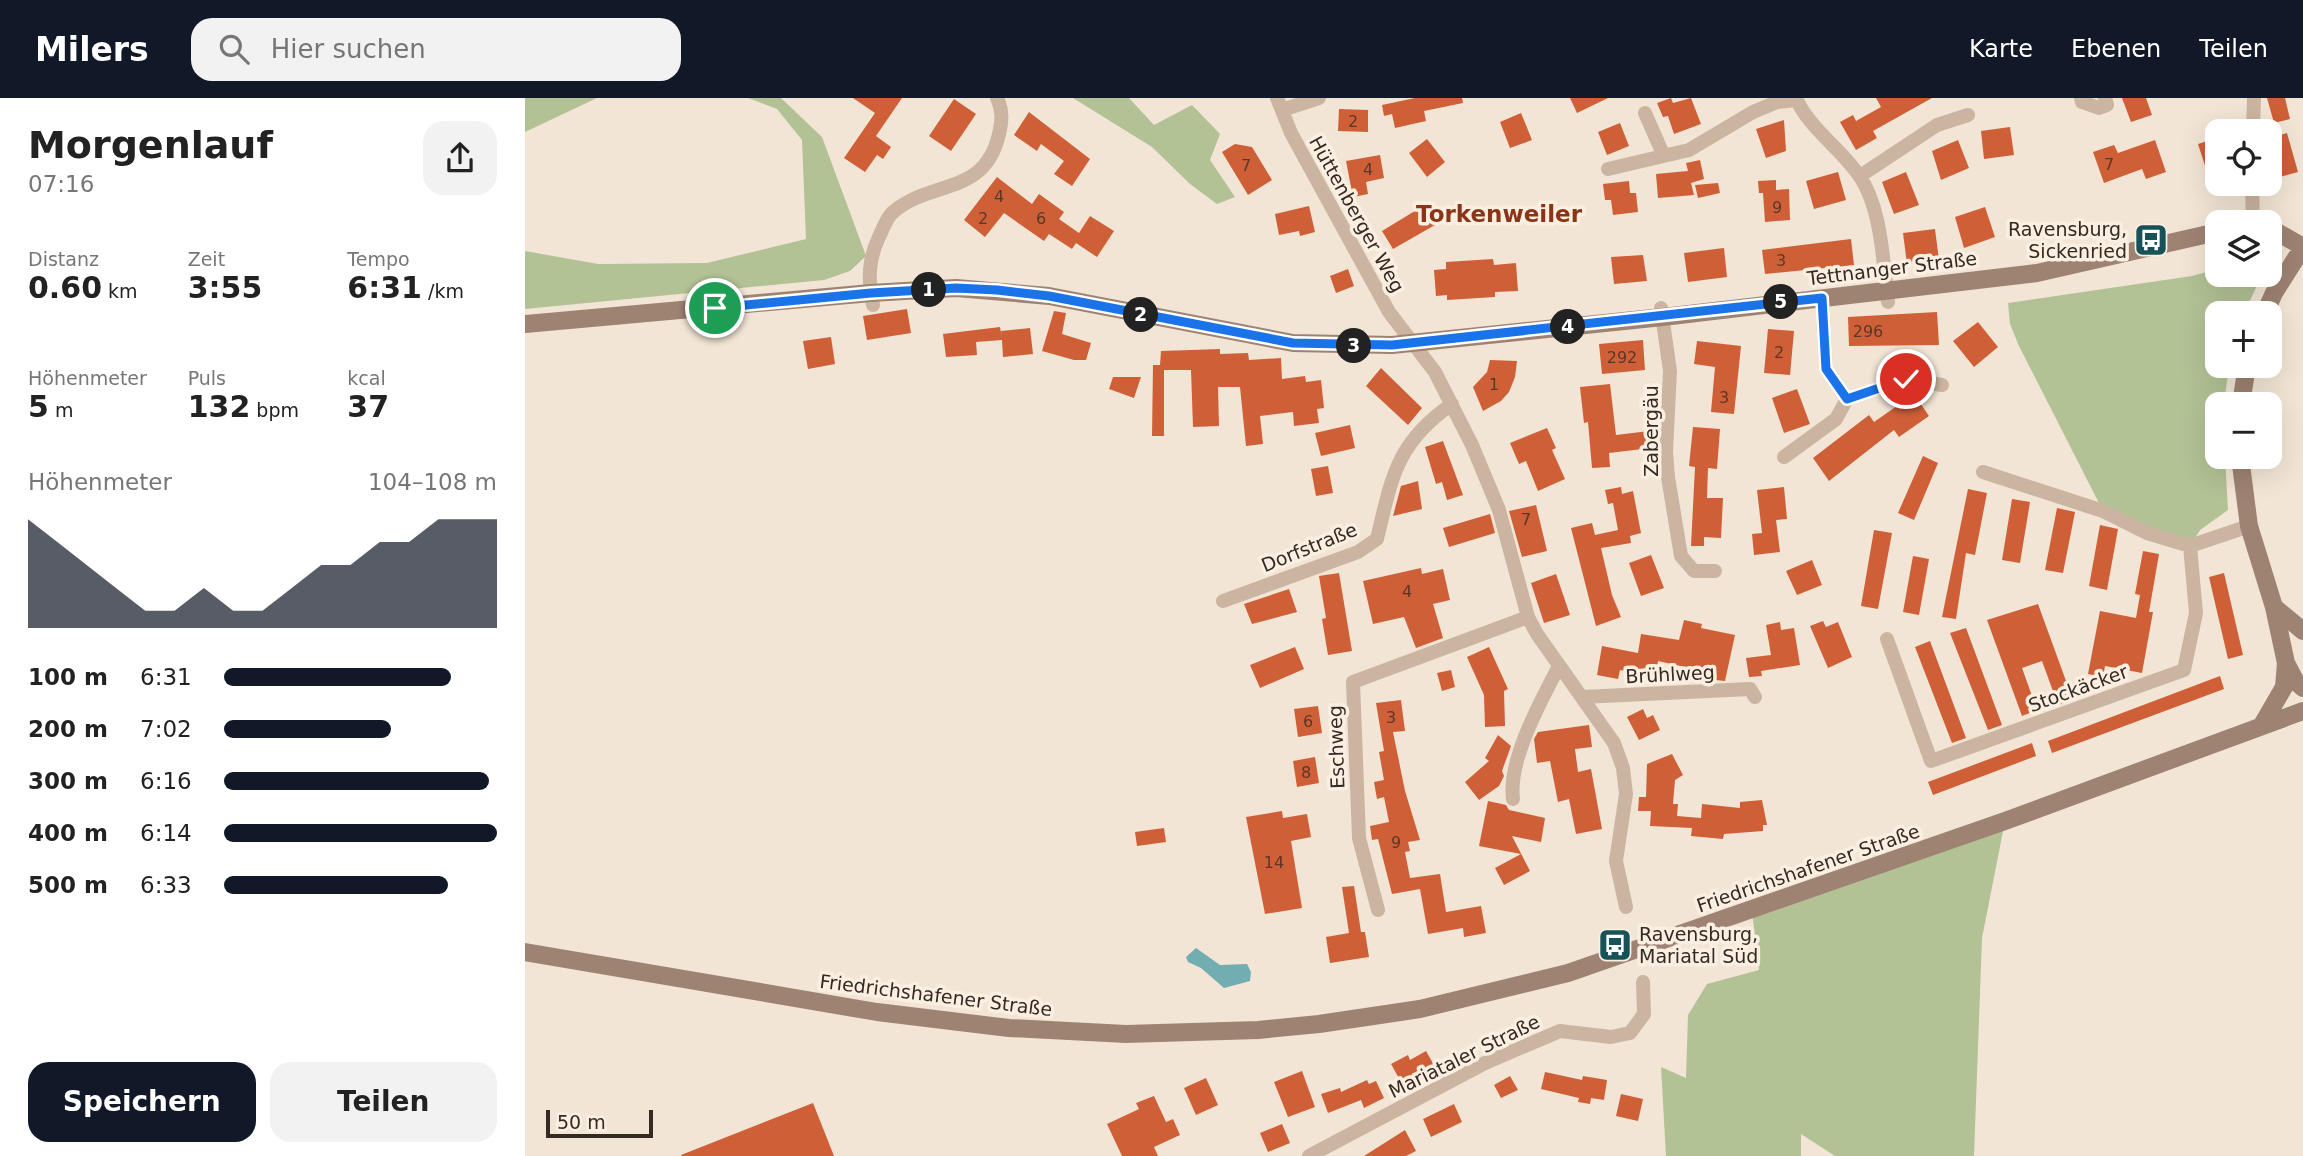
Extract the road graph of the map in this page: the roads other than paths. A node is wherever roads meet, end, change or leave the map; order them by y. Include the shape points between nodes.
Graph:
1 (997, 98) edge
2 (1319, 98) edge
3 (2081, 98) edge
4 (2105, 98) edge
5 (2254, 98) edge
6 (1796, 99) edge
7 (1280, 104) edge
8 (1645, 113) dead end
9 (1968, 115) dead end
10 (2253, 119) edge
11 (1663, 154) junction
12 (1608, 169) dead end
13 (1860, 176) junction
14 (2205, 235) edge
15 (2282, 235) edge
16 (2303, 247) edge
17 (1887, 296) junction
18 (1822, 298) junction
19 (872, 299) junction
20 (2272, 301) edge
21 (1662, 313) junction
22 (525, 324) edge
23 (1413, 344) junction
24 (1942, 386) dead end
25 (1847, 399) junction
26 (1452, 404) junction
27 (1784, 457) dead end
28 (2242, 469) edge
29 (1983, 472) dead end
30 (2249, 526) junction
31 (2190, 546) junction
32 (1715, 571) dead end
33 (1223, 601) dead end
34 (2274, 607) junction
35 (1528, 617) junction
36 (2303, 631) edge
37 (1887, 639) dead end
38 (2285, 663) junction
39 (1558, 668) junction
40 (2303, 688) edge
41 (1755, 696) dead end
42 (1583, 698) junction
43 (2303, 711) edge
44 (2262, 725) junction
45 (1513, 799) dead end
46 (1626, 907) dead end
47 (1378, 910) dead end
48 (528, 954) edge
49 (1643, 982) dead end
50 (1309, 1156) edge

1 - 19 street via 1002,109 994,153 982,170 890,215 869,265
2 - 7 street
3 - 4 street via 2082,103 2099,108 2107,105
5 - 10 street
6 - 11 street via 1753,112 1689,150
6 - 13 street
7 - 23 street, Hüttenberger Weg via 1291,133 1389,312
8 - 11 street
9 - 13 street via 1937,125
11 - 12 street
13 - 17 street via 1873,211
14 - 17 street, Tettnanger Straße via 2062,269
15 - 16 street
16 - 20 street
17 - 18 street, Tettnanger Straße
18 - 21 street, Tettnanger Straße
18 - 25 street via 1826,369
19 - 22 street, Tettnanger Straße
19 - 23 street, Tettnanger Straße via 956,288 997,290 1293,343
21 - 23 street, Tettnanger Straße
21 - 32 street, Zabergäu via 1670,371 1666,452 1681,556 1694,570
23 - 26 street
24 - 25 street via 1906,379
25 - 27 street via 1836,419
26 - 33 street, Dorfstraße via 1413,436 1392,475 1377,539 1357,552
26 - 35 street via 1499,510
28 - 30 street
29 - 31 street via 2067,498 2147,533
30 - 31 street
30 - 34 street
31 - 37 street, Stockäcker via 2196,613 2184,670 1931,761
34 - 36 street
34 - 38 street
35 - 39 street
35 - 47 street, Eschweg via 1353,682 1359,838
38 - 40 street
38 - 44 street via 2284,687
39 - 42 street
39 - 45 street via 1510,780
41 - 42 street, Brühlweg via 1750,689
42 - 46 street via 1614,743 1623,768 1626,794 1616,861
43 - 44 street, Friedrichshafener Straße
44 - 48 street, Friedrichshafener Straße via 1580,970 1420,1009 1319,1024 1126,1034 1009,1028 877,1012
49 - 50 street, Mariataler Straße via 1644,1014 1630,1033 1611,1037 1560,1031 1485,1063

